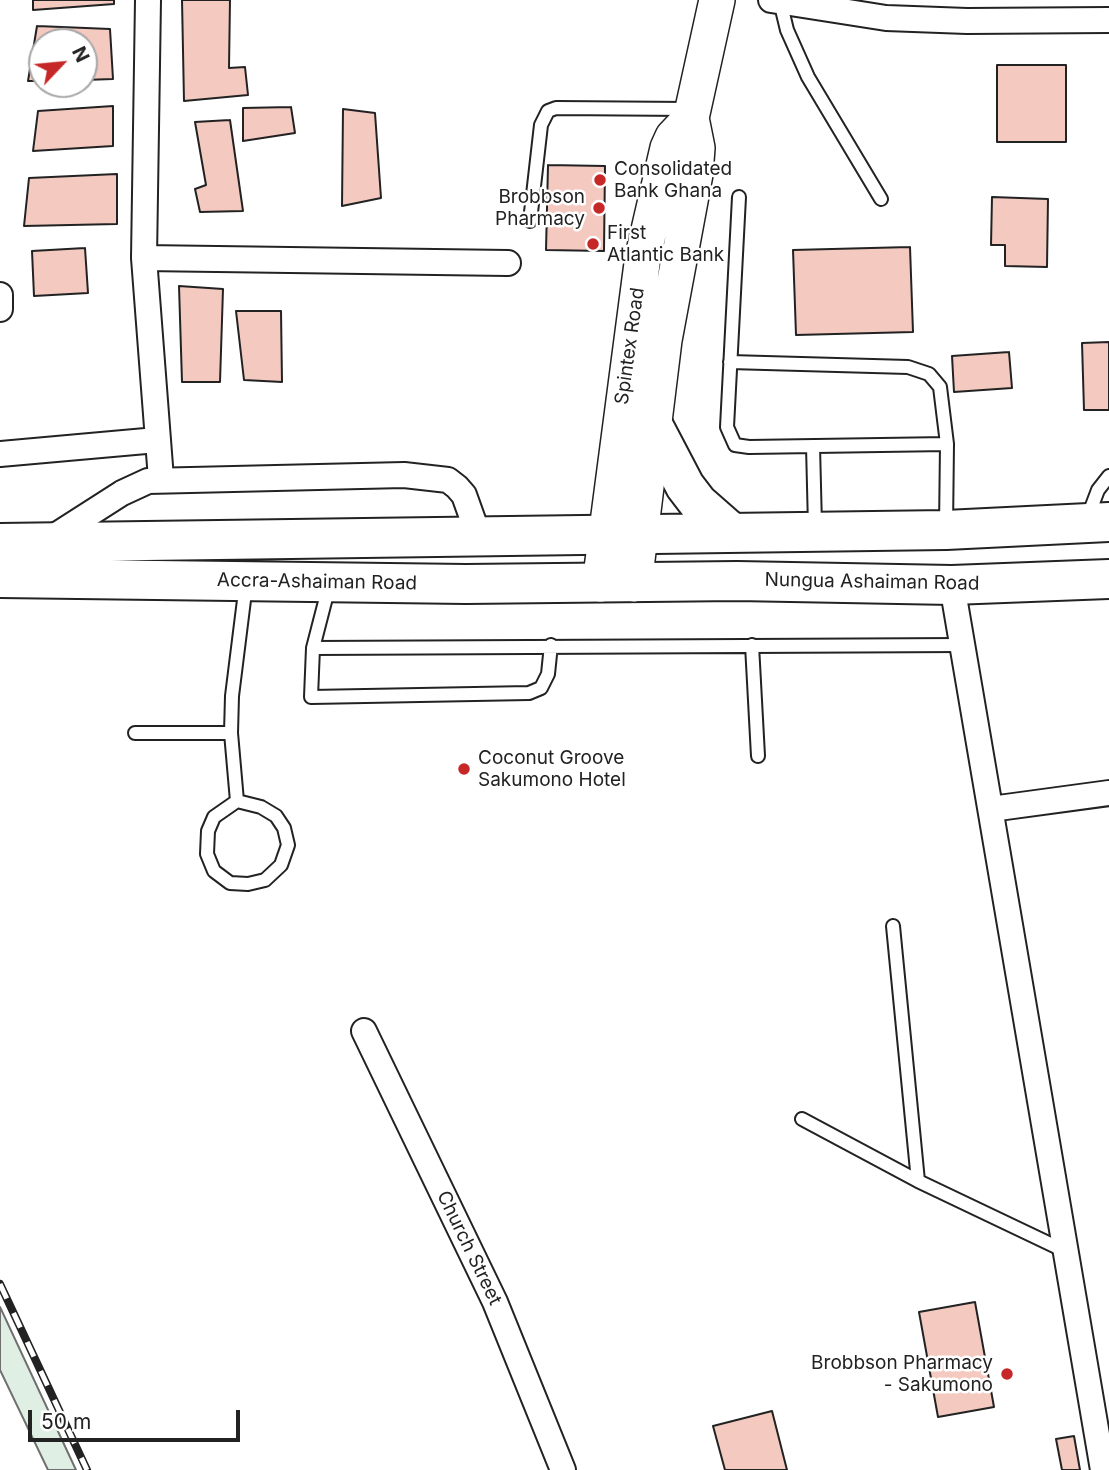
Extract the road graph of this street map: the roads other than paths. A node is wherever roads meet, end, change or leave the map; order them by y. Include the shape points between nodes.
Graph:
1 (148, 0) edge
2 (717, 0) edge
3 (775, 1) edge
4 (1109, 20) edge
5 (692, 113) junction
6 (739, 197) dead end
7 (881, 198) dead end
8 (530, 221) dead end
9 (144, 258) junction
10 (508, 263) dead end
11 (0, 295) edge
12 (0, 309) edge
13 (730, 362) junction
14 (652, 423) junction
15 (157, 440) junction
16 (947, 444) junction
17 (813, 446) junction
18 (0, 454) edge
19 (1109, 476) edge
20 (161, 479) junction
21 (1098, 522) edge
22 (946, 530) junction
23 (815, 531) junction
24 (731, 532) junction
25 (623, 534) junction
26 (480, 537) junction
27 (46, 542) junction
28 (0, 543) edge
29 (0, 578) edge
30 (1109, 579) edge
31 (246, 581) junction
32 (330, 582) junction
33 (617, 584) junction
34 (952, 585) junction
35 (551, 645) junction
36 (752, 645) junction
37 (963, 645) junction
38 (313, 648) junction
39 (135, 733) dead end
40 (231, 733) junction
41 (758, 756) dead end
42 (1109, 793) edge
43 (237, 801) junction
44 (991, 809) junction
45 (893, 926) dead end
46 (364, 1031) dead end
47 (802, 1119) dead end
48 (918, 1181) junction
49 (1068, 1253) junction
50 (563, 1470) edge
51 (1103, 1470) edge

1 - 9 street
2 - 5 main road, Spintex Road
3 - 4 street via 886,18
3 - 7 lane via 808,77
5 - 8 lane via 548,111 541,125
5 - 14 main road, Spintex Road via 695,174
5 - 25 main road, Spintex Road via 668,148 643,256
6 - 13 lane
9 - 10 street
9 - 15 street
11 - 12 street
13 - 16 lane via 908,368 929,374 940,387
13 - 17 lane via 727,427 735,445
14 - 24 main road via 685,486
14 - 25 main road, Spintex Road
15 - 18 street
15 - 20 street
16 - 17 lane
16 - 22 lane
17 - 23 lane
19 - 21 lane via 1098,490
20 - 26 street via 404,475 448,480 464,495
20 - 27 street via 122,493
21 - 22 main road
22 - 23 main road
23 - 24 main road
24 - 25 main road
25 - 26 main road
25 - 33 main road, Spintex Road
26 - 27 main road
27 - 28 main road
29 - 31 main road, Accra-Ashaiman Road
30 - 34 main road, Nungua Ashaiman Road
31 - 32 main road, Accra-Ashaiman Road
31 - 40 lane via 235,654
32 - 33 main road, Accra-Ashaiman Road
32 - 38 lane
33 - 34 main road, Nungua Ashaiman Road
34 - 37 street
35 - 36 lane
35 - 38 lane
35 - 38 lane via 548,674 541,688 529,694 311,697
36 - 37 lane
36 - 41 lane
37 - 44 street
39 - 40 lane
40 - 43 lane
42 - 44 street
43 - 43 lane via 261,807 284,828 288,845 281,865 265,880 230,883 214,871 206,854 214,817
44 - 49 street
45 - 48 lane
46 - 50 street, Church Street via 495,1301
47 - 48 lane
48 - 49 lane
49 - 51 street

